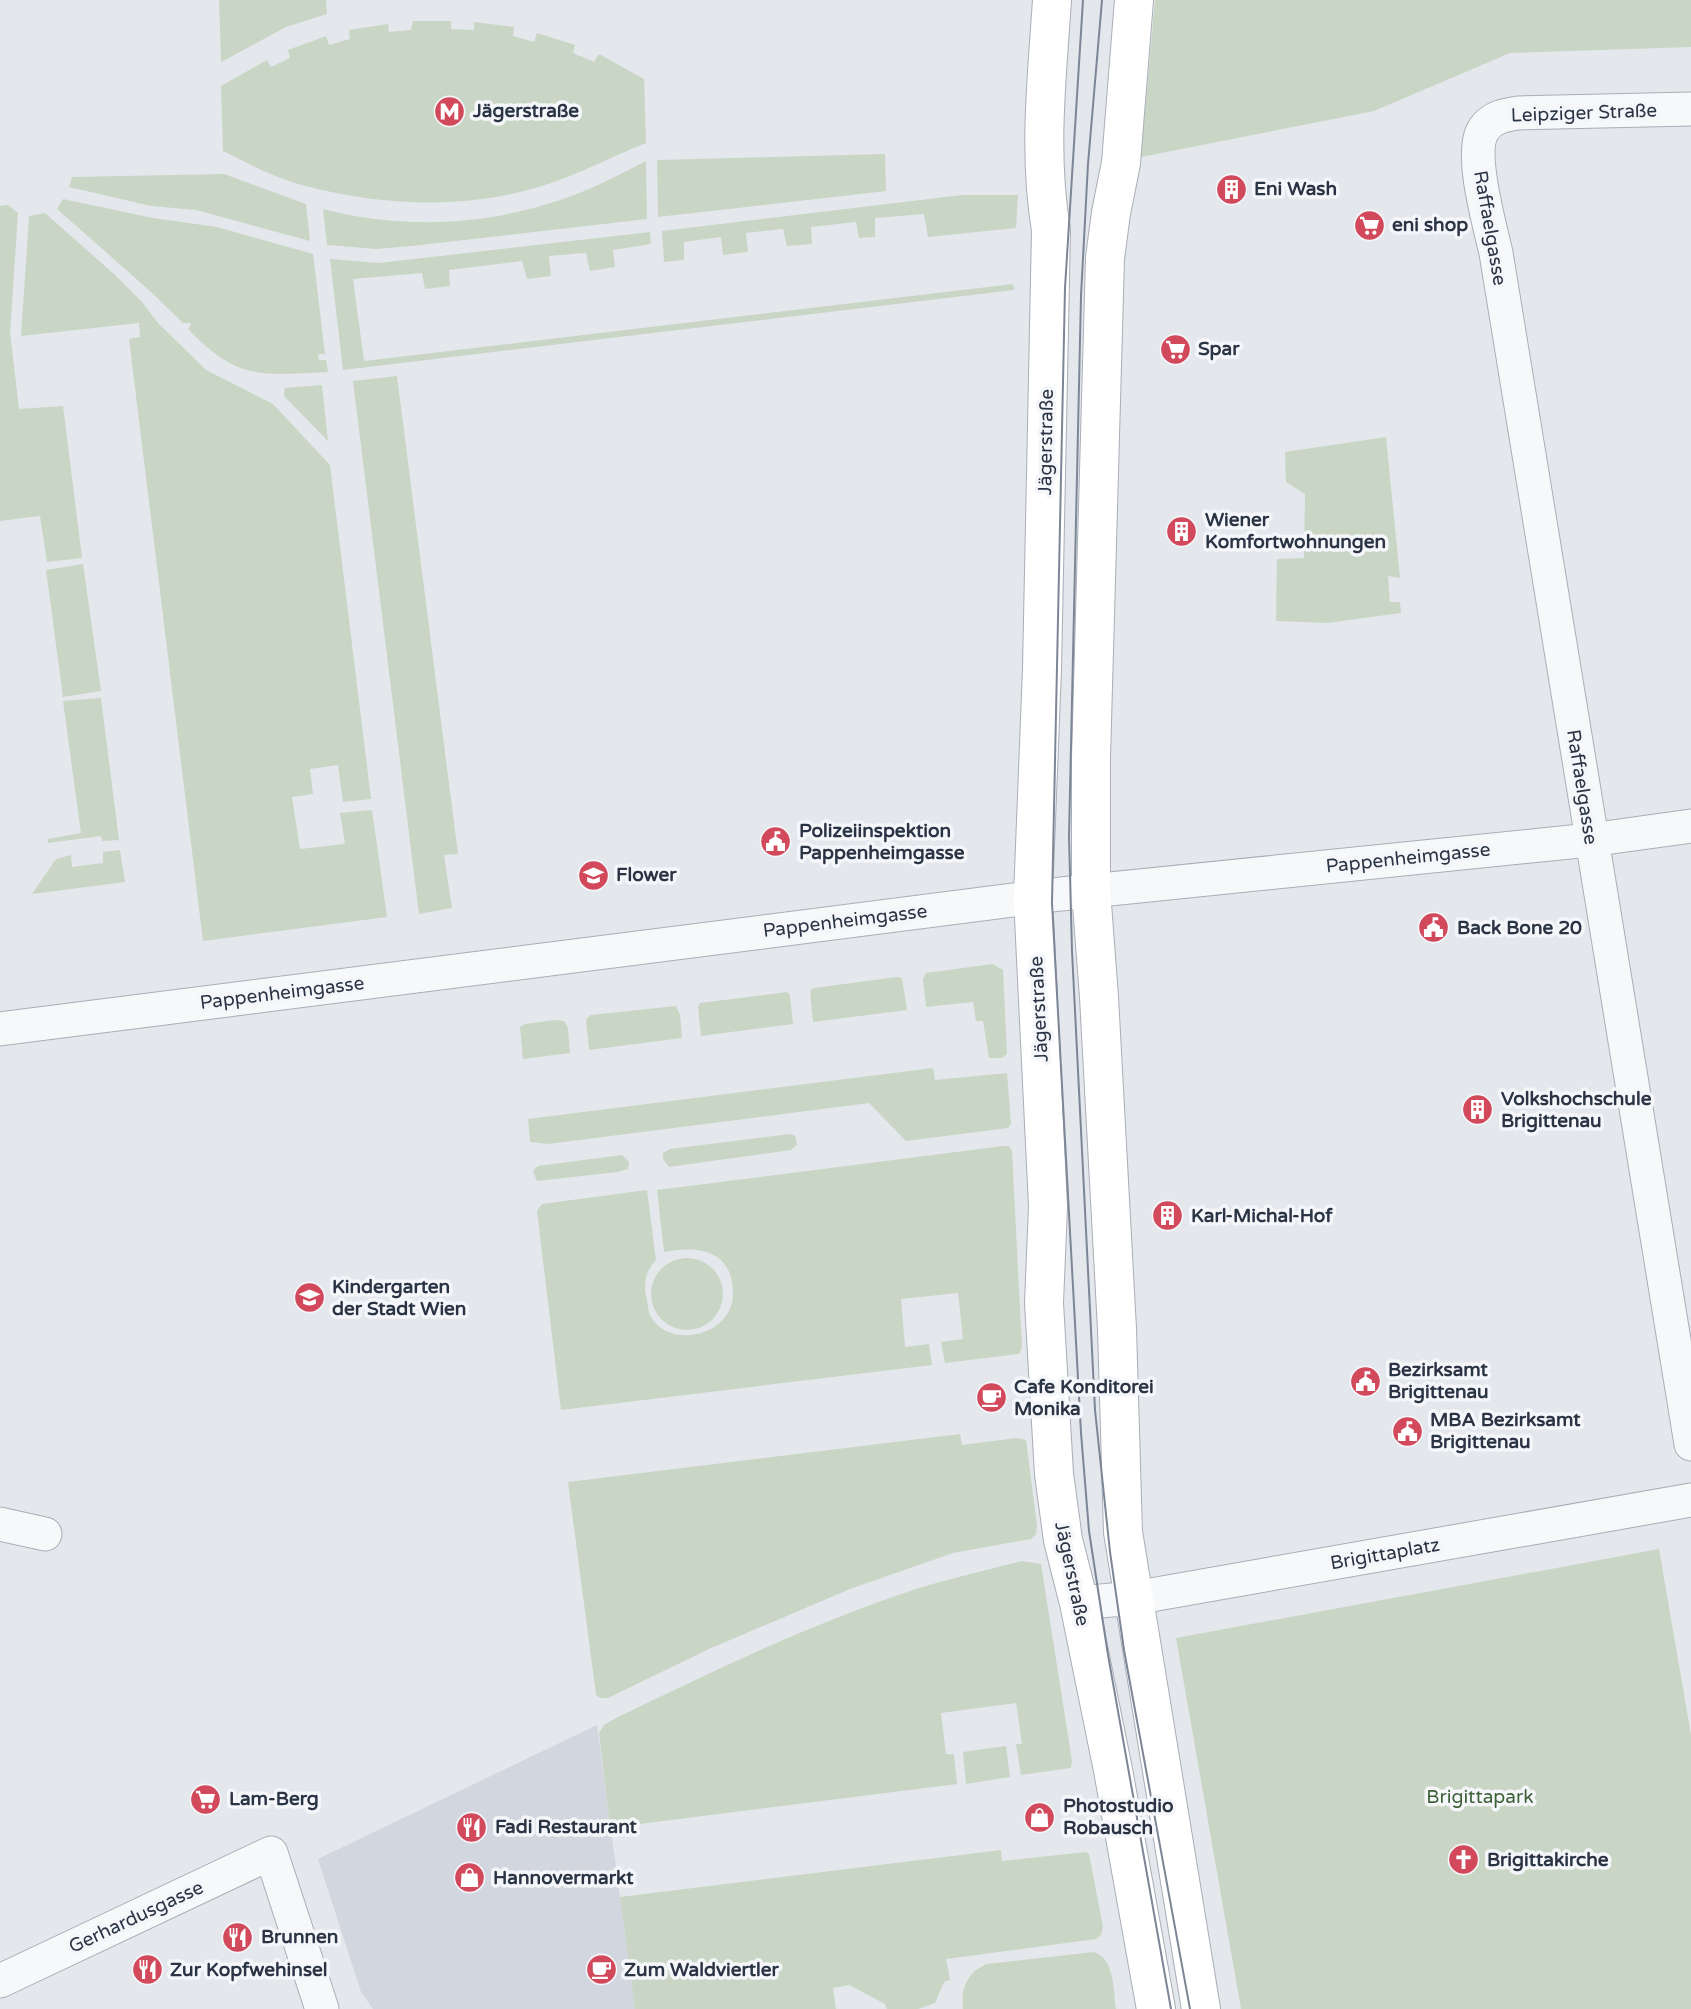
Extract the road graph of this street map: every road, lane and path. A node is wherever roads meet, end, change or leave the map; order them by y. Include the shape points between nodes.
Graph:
1 (1052, 0) edge
2 (1134, 0) edge
3 (1691, 109) edge
4 (1482, 131) joint
5 (1691, 826) edge
6 (1590, 840) junction
7 (1091, 891) junction
8 (1033, 897) junction
9 (0, 1029) edge
10 (1691, 1444) edge
11 (1691, 1500) edge
12 (0, 1524) edge
13 (45, 1534) dead end
14 (1134, 1598) junction
15 (1079, 1603) junction
16 (0, 1981) edge
17 (322, 2009) edge
18 (1156, 2009) edge
19 (1201, 2009) edge

1 - 8 main road, Jägerstraße via 1044,110 1043,162 1051,230
2 - 7 main road via 1121,163 1105,258
3 - 4 street, Leipziger Straße via 1518,113 1502,116
4 - 6 street, Raffaelgasse via 1478,166
5 - 6 street, Pappenheimgasse
6 - 7 street, Pappenheimgasse
6 - 10 street, Raffaelgasse
7 - 8 street, Pappenheimgasse
7 - 14 main road via 1117,1329 1123,1532
8 - 9 street, Pappenheimgasse
8 - 15 main road, Jägerstraße via 1048,1206 1044,1303 1054,1474 1063,1540
11 - 14 street, Brigittaplatz
12 - 13 street
14 - 15 street, Brigittaplatz
14 - 19 main road
15 - 18 main road, Jägerstraße
16 - 17 street, Gerhardusgasse via 271,1853

